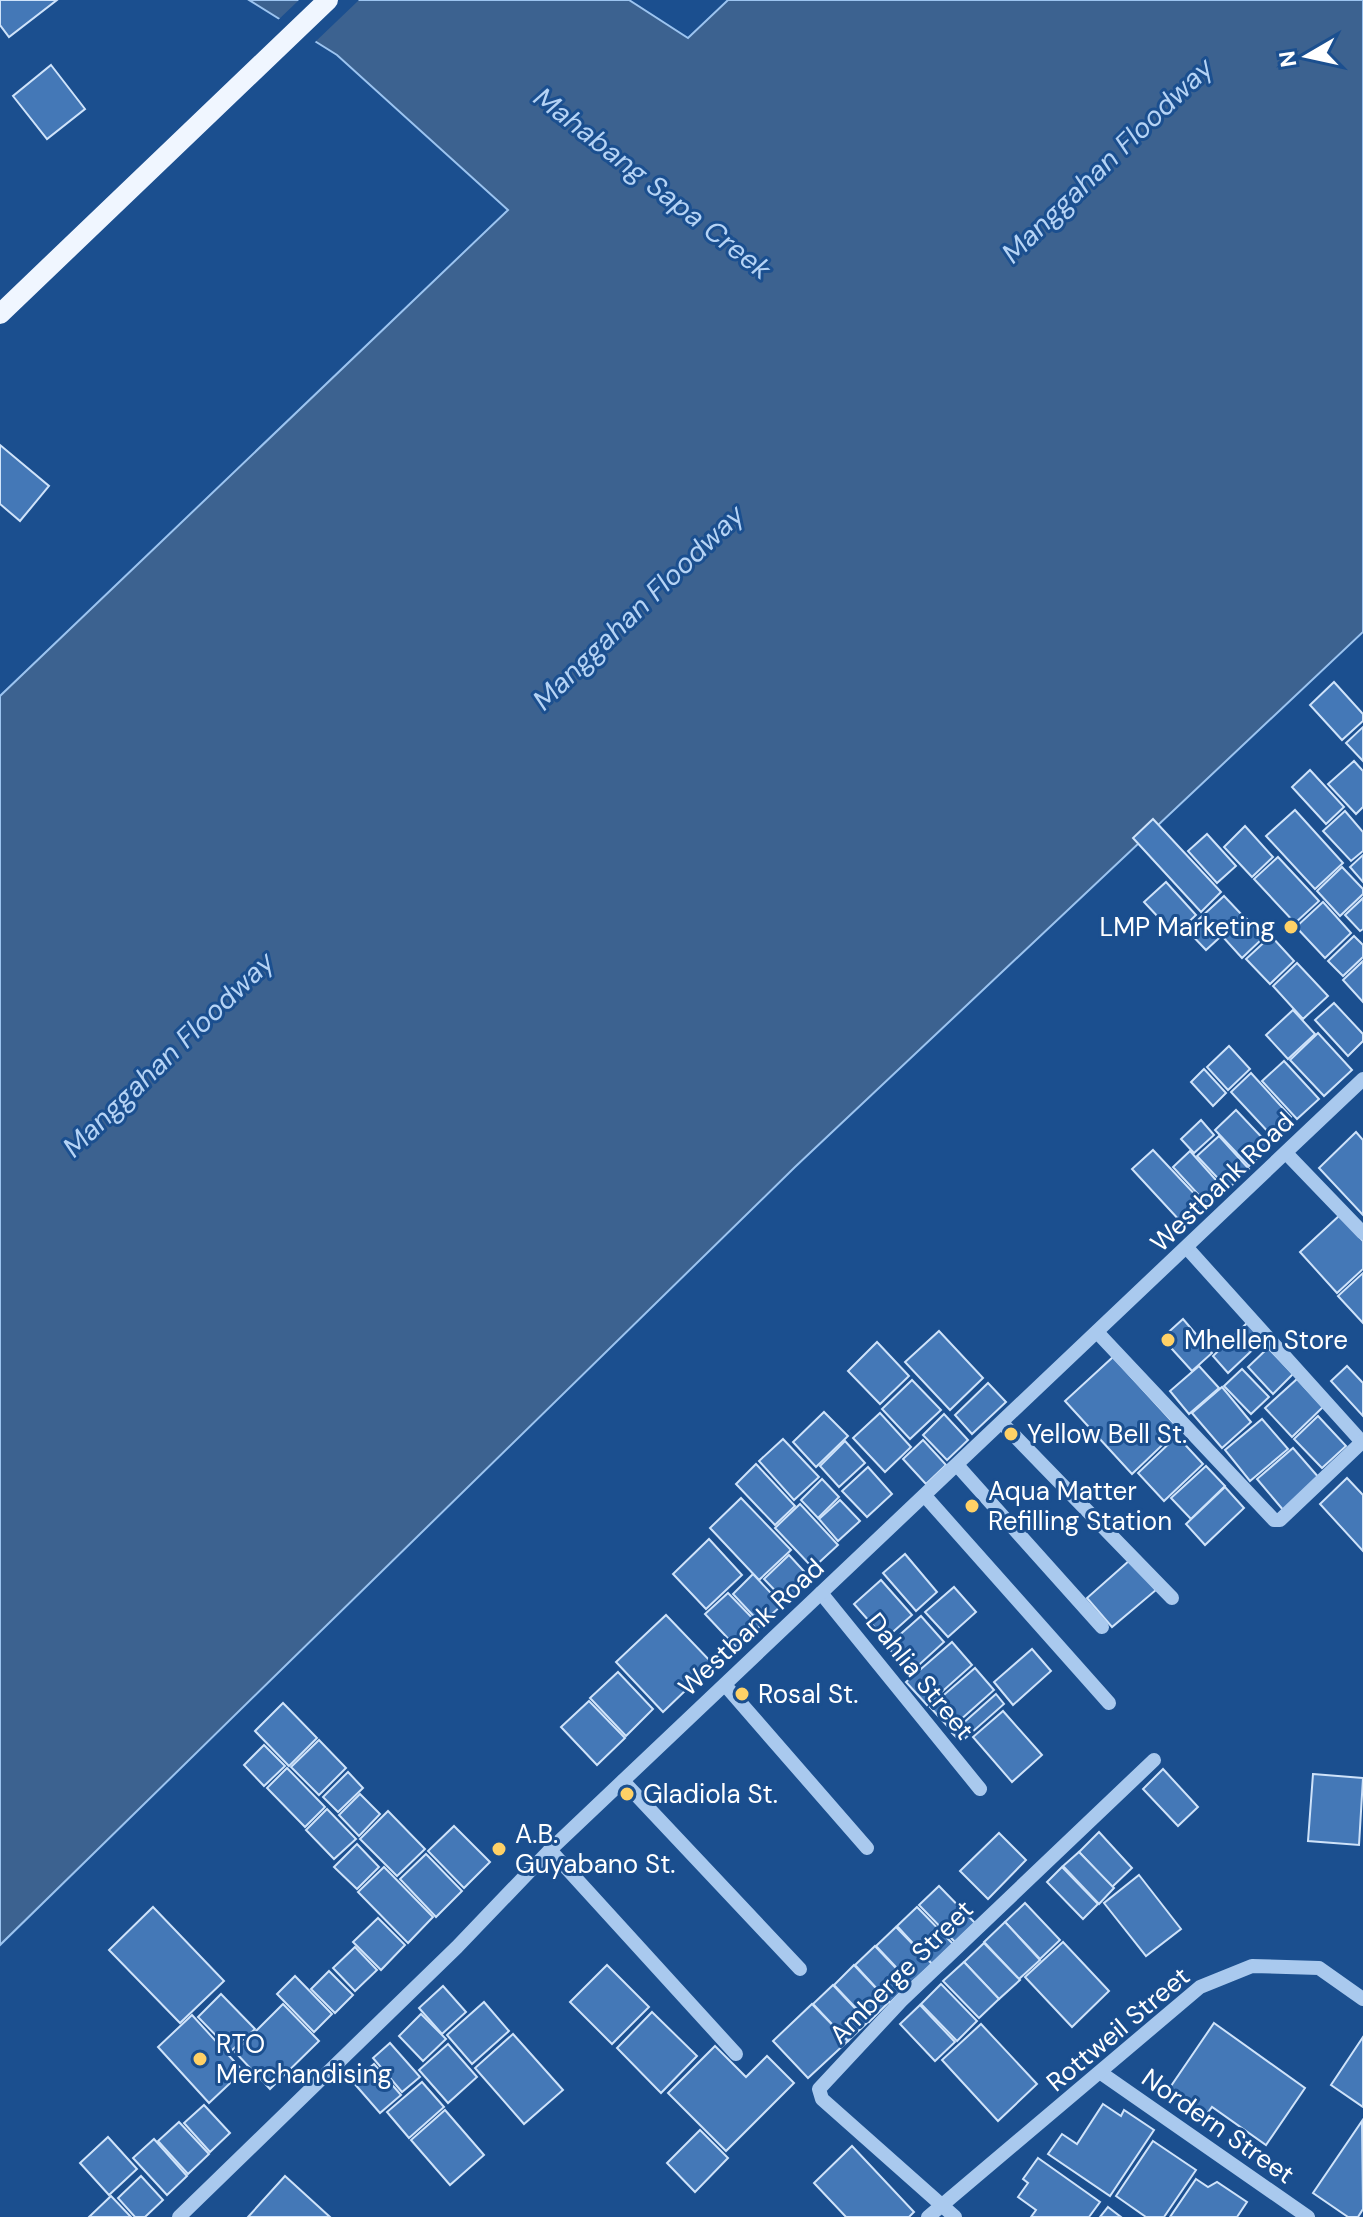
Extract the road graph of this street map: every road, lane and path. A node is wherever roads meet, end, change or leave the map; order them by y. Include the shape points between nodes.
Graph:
1 (328, 0) edge
2 (0, 314) edge
3 (1363, 1079) edge
4 (1286, 1153) junction
5 (1363, 1233) edge
6 (1188, 1249) junction
7 (1097, 1332) junction
8 (1002, 1423) junction
9 (1363, 1442) edge
10 (957, 1465) junction
11 (925, 1496) junction
12 (821, 1593) junction
13 (1172, 1598) dead end
14 (1102, 1627) dead end
15 (725, 1685) junction
16 (1109, 1703) dead end
17 (1154, 1760) dead end
18 (623, 1781) junction
19 (980, 1789) dead end
20 (867, 1848) dead end
21 (550, 1850) junction
22 (800, 1969) dead end
23 (1363, 1999) edge
24 (736, 2054) dead end
25 (1101, 2073) junction
26 (941, 2207) junction
27 (179, 2217) edge
28 (928, 2217) edge
29 (955, 2217) edge
30 (1308, 2217) edge

1 - 2 main road
3 - 4 street, Westbank Road
4 - 5 street
4 - 6 street, Westbank Road
6 - 7 street, Westbank Road
6 - 9 street
7 - 8 street, Westbank Road
7 - 9 street via 1266,1516 1280,1520
8 - 10 street, Westbank Road
8 - 13 street
10 - 11 street, Westbank Road
10 - 14 street
11 - 12 street, Westbank Road
11 - 16 street
12 - 15 street, Westbank Road
12 - 19 street, Dahlia Street
15 - 18 street, Westbank Road
15 - 20 street
17 - 26 street, Amberge Street via 901,2001 819,2089 822,2099
18 - 21 street, Westbank Road
18 - 22 street
21 - 24 street
21 - 27 street, Westbank Road
23 - 25 street, Rottweil Street via 1319,1968 1252,1966 1200,1987
25 - 26 street, Rottweil Street
25 - 30 street, Nordern Street
26 - 28 street, Rottweil Street
26 - 29 street, Amberge Street

